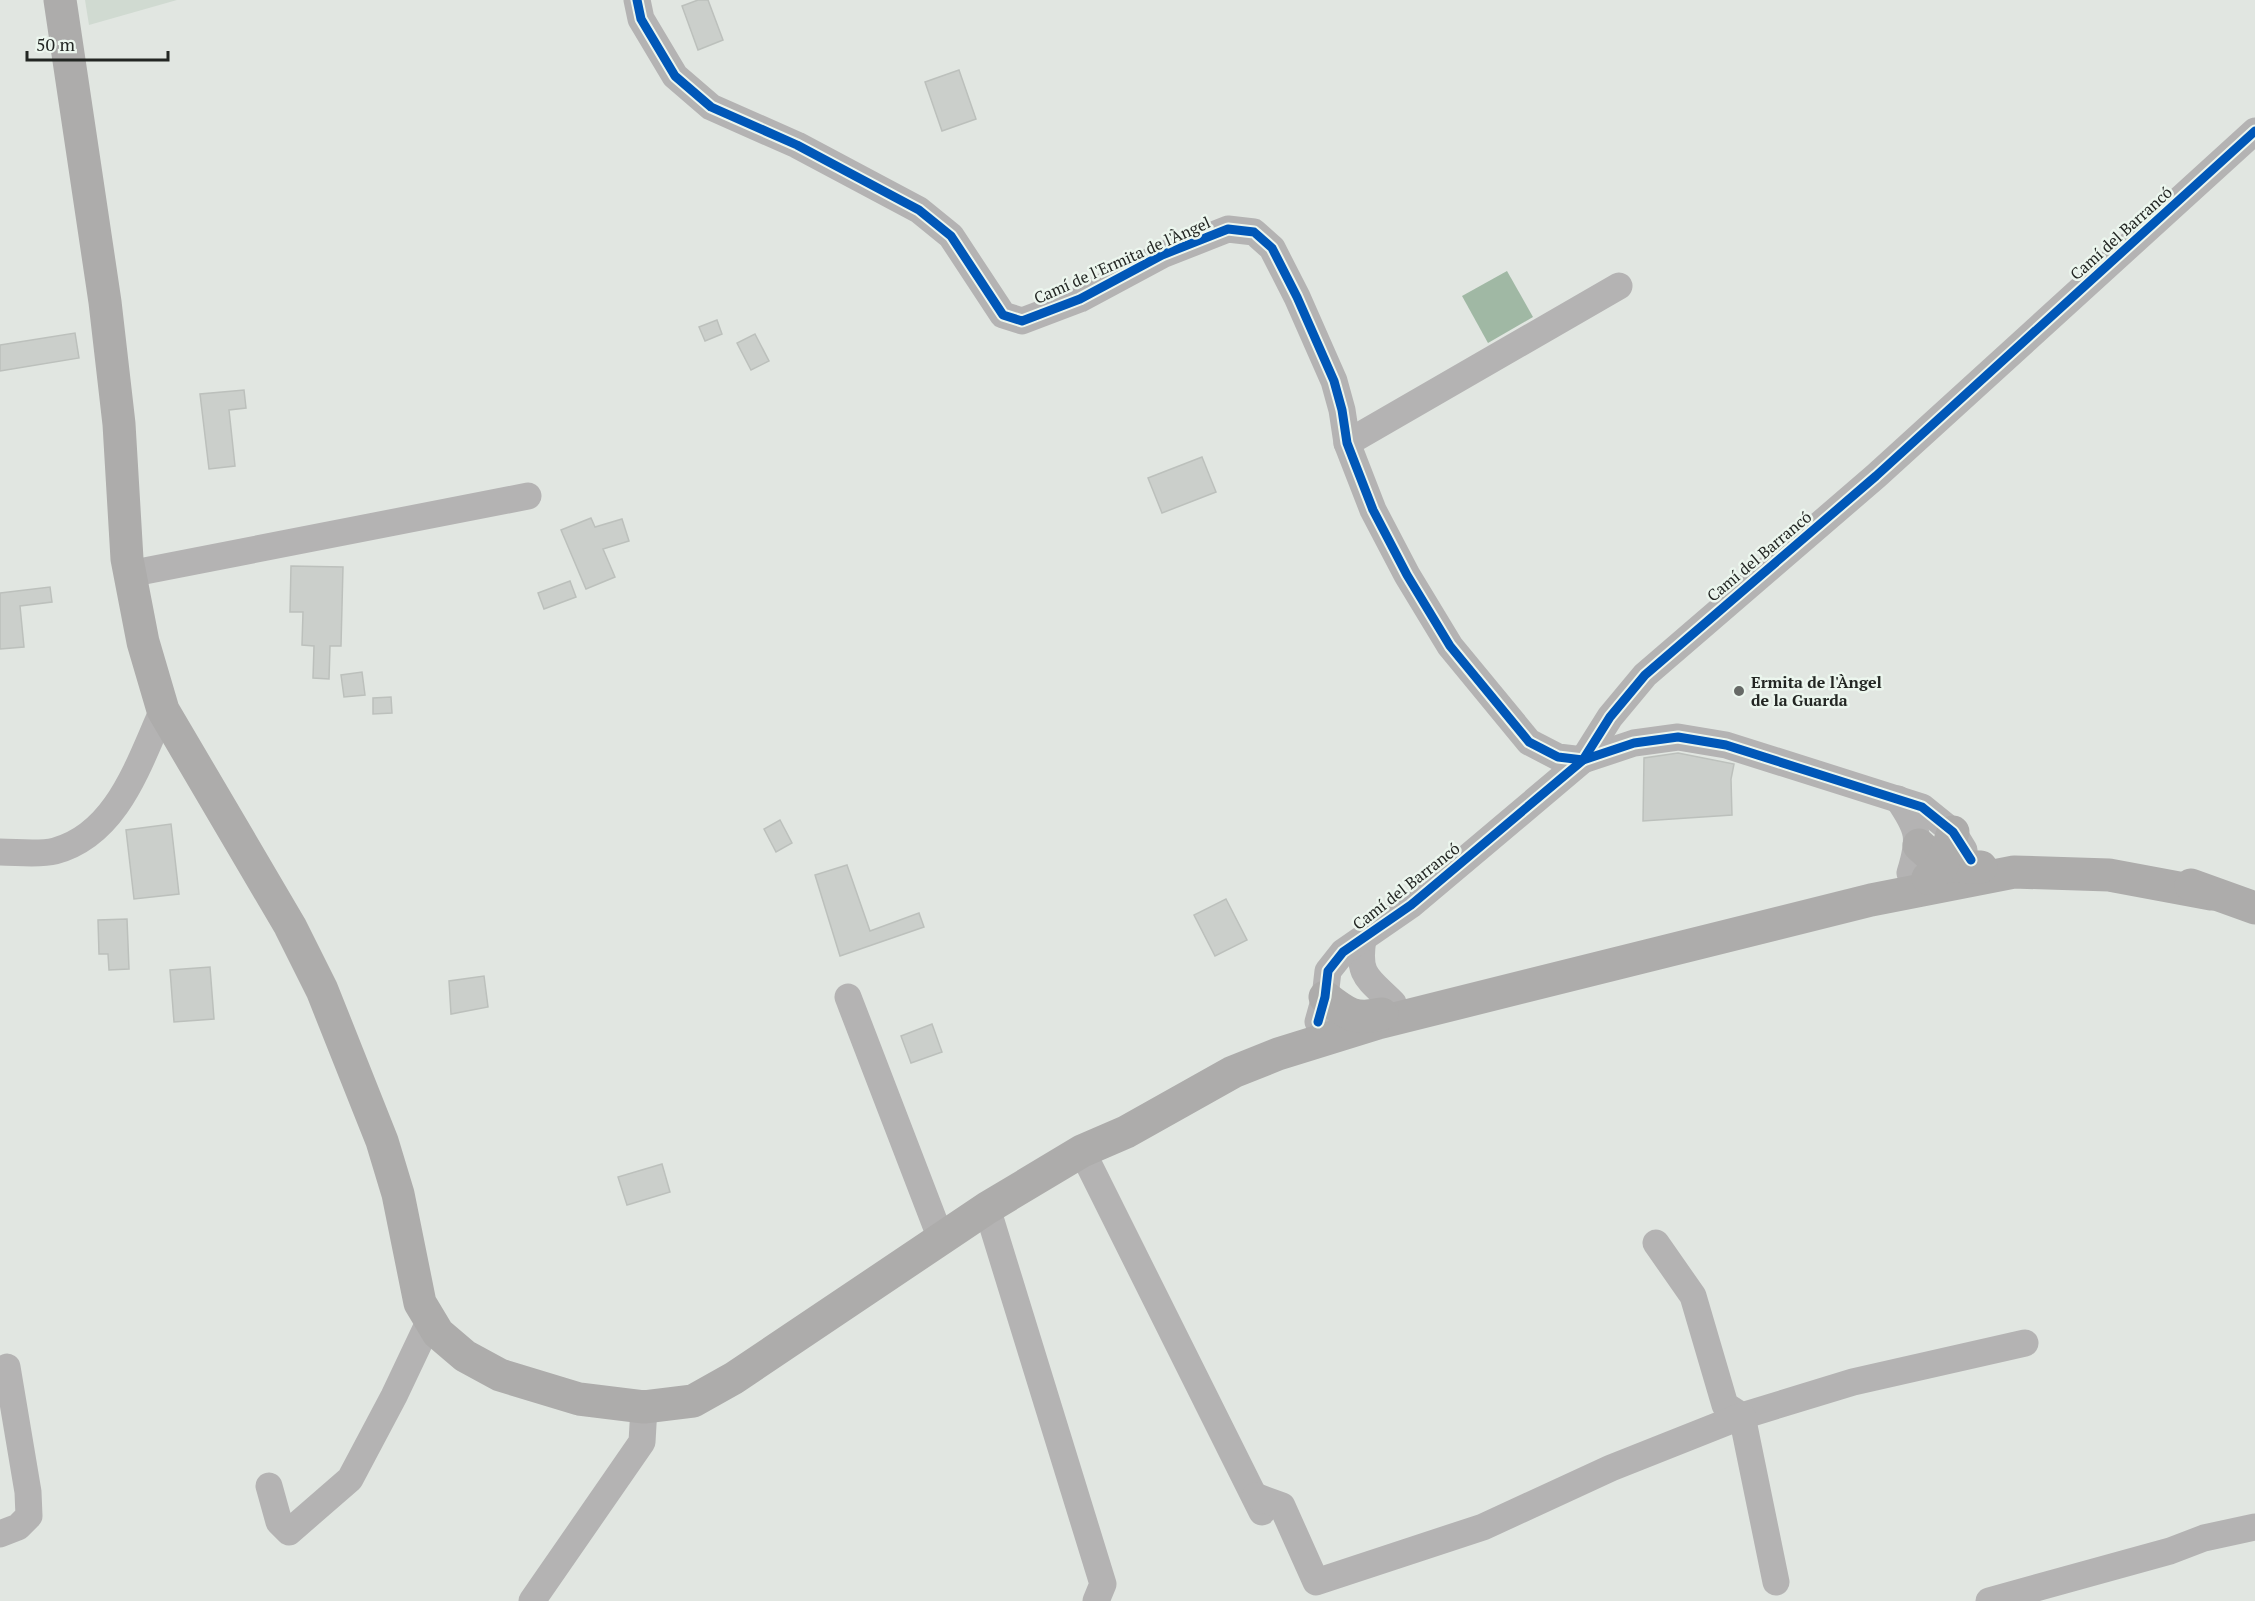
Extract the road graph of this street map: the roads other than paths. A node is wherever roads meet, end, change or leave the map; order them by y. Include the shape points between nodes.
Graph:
1 (60, 0) edge
2 (641, 2) edge
3 (2255, 131) edge
4 (1619, 286) dead end
5 (1347, 443) junction
6 (528, 496) dead end
7 (129, 574) junction
8 (163, 710) junction
9 (1583, 760) junction
10 (1899, 799) junction
11 (1953, 832) joint
12 (0, 852) edge
13 (1936, 861) junction
14 (2109, 875) junction
15 (2211, 894) junction
16 (1871, 900) junction
17 (2255, 908) edge
18 (1361, 950) junction
19 (1543, 982) junction
20 (848, 997) dead end
21 (1393, 1002) junction
22 (1336, 1008) junction
23 (1263, 1060) junction
24 (1082, 1151) junction
25 (987, 1208) junction
26 (941, 1239) junction
27 (1656, 1243) dead end
28 (430, 1320) junction
29 (2025, 1343) dead end
30 (8, 1367) dead end
31 (644, 1407) junction
32 (1742, 1416) junction
33 (269, 1486) dead end
34 (2255, 1527) edge
35 (0, 1534) edge
36 (1776, 1582) dead end
37 (532, 1601) edge
38 (1096, 1601) edge
39 (1989, 1601) edge

1 - 7 main road via 105,302 119,424
2 - 5 street, Camí de l'Ermita de l'Àngel via 641,19 675,76 711,107 808,151 919,210 951,236 1003,315 1022,321 1080,299 1162,255 1228,230 1254,232 1272,248 1320,350 1342,411
3 - 9 street, Camí del Barrancó via 1876,476 1645,675 1610,717
4 - 5 street
5 - 9 street, Camí de l'Ermita de l'Àngel via 1373,510 1450,646 1529,742 1558,757
6 - 7 street
7 - 8 main road
8 - 12 street via 124,795 92,834 55,851
8 - 28 main road via 290,926 322,990 382,1141 398,1194 420,1303
9 - 10 street via 1634,742 1678,737 1726,745
9 - 18 street, Camí del Barrancó
10 - 11 street via 1922,807
10 - 13 street
11 - 13 main road
13 - 14 main road via 1971,868 2021,861 2077,862
13 - 15 main road via 2043,853 2105,858 2172,876
13 - 16 main road via 1927,879 1896,887
13 - 21 main road
14 - 15 main road
14 - 16 main road via 2014,872
15 - 17 main road
16 - 19 main road
18 - 21 street via 1365,975
18 - 22 street, Camí del Barrancó via 1343,952 1328,971
19 - 22 main road via 1526,979 1363,1018
19 - 23 main road via 1378,1023
20 - 26 street
21 - 22 main road
22 - 23 main road via 1332,1027 1281,1043
22 - 24 main road via 1205,1068 1120,1119
23 - 24 main road
24 - 25 main road
24 - 32 street via 1258,1504 1282,1506 1316,1582 1483,1527 1611,1468
25 - 26 main road
25 - 38 street via 1103,1584
26 - 31 main road via 734,1378 693,1401
27 - 32 street via 1693,1296 1725,1405
28 - 31 main road via 438,1333 465,1356 500,1375 579,1399
28 - 33 street via 350,1479 289,1532 279,1522
29 - 32 street via 1853,1382
30 - 35 street via 29,1516 18,1527
31 - 37 street via 642,1442
32 - 36 street
34 - 39 street via 2204,1538

